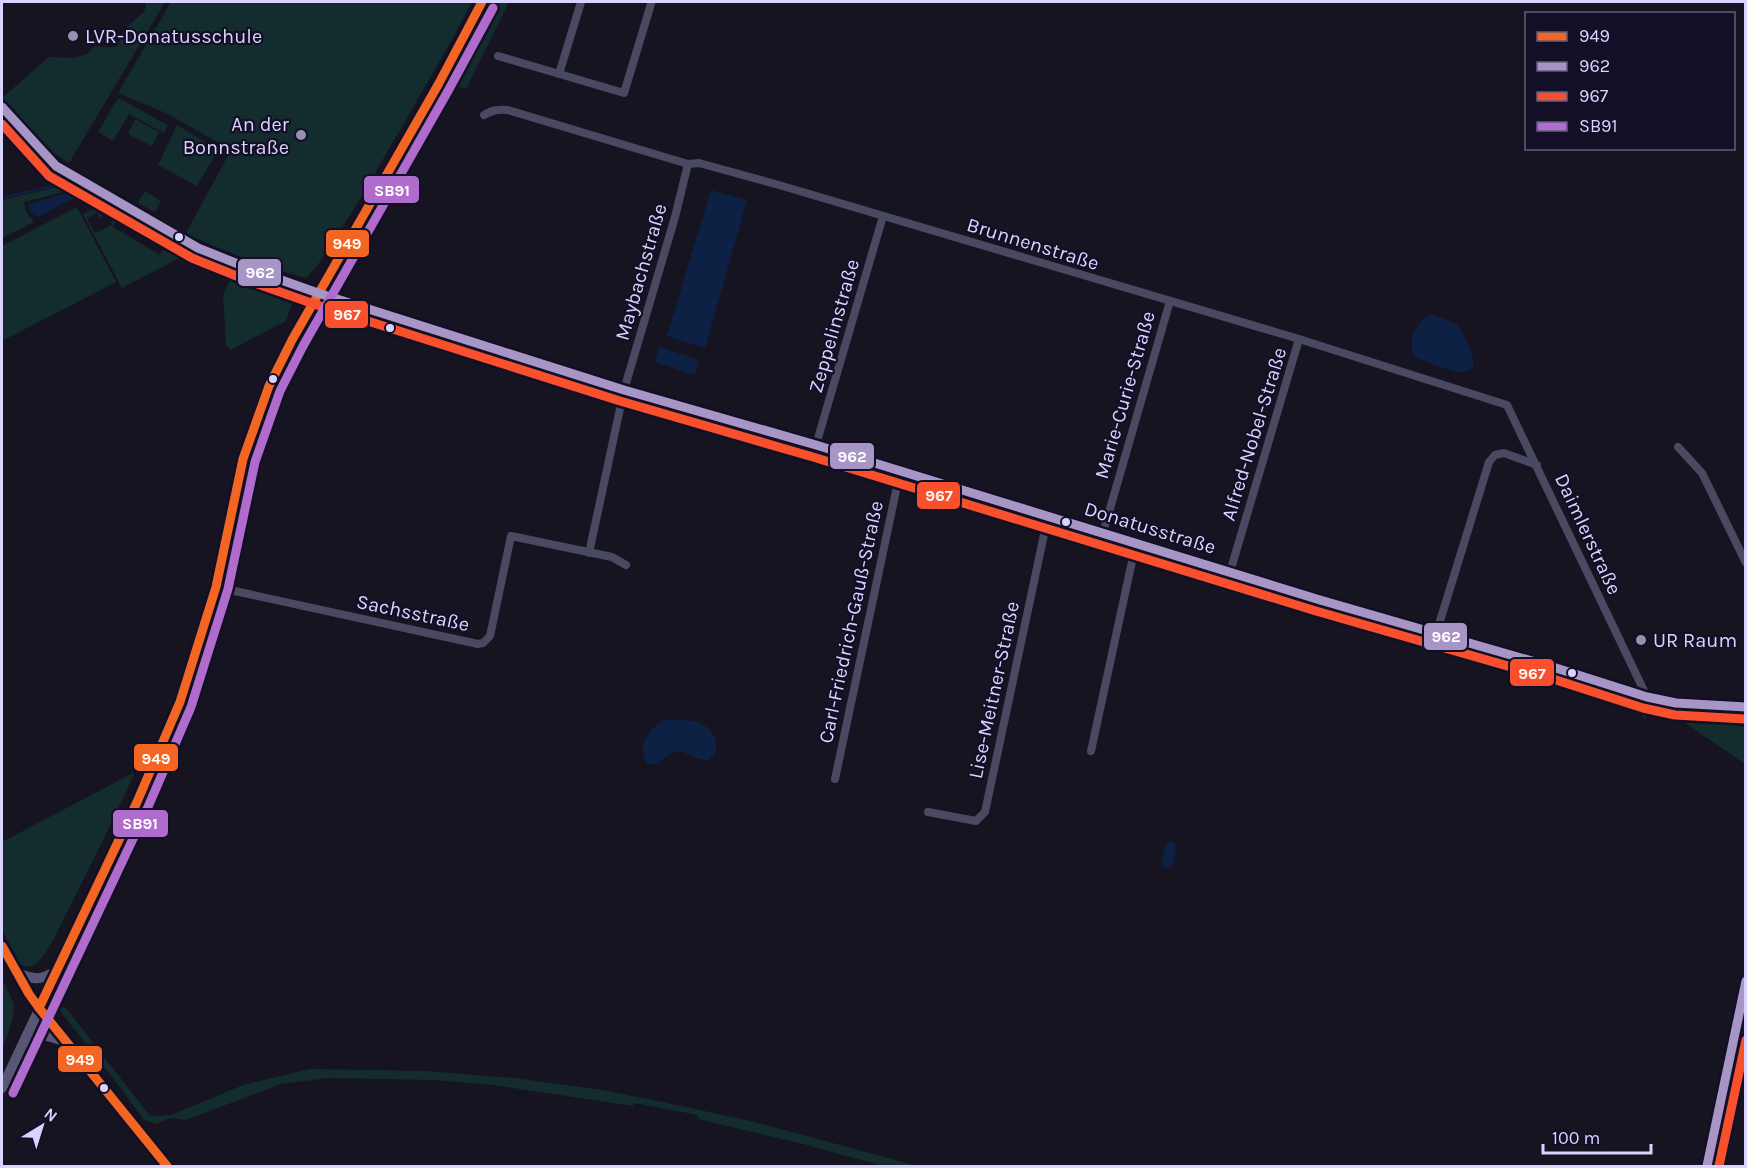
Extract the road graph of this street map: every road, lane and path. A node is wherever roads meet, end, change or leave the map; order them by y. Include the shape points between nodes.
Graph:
1 (482, 2) edge
2 (581, 2) edge
3 (651, 4) dead end
4 (498, 56) dead end
5 (559, 74) junction
6 (2, 107) edge
7 (484, 115) dead end
8 (688, 164) junction
9 (883, 216) junction
10 (318, 293) junction
11 (1170, 301) junction
12 (1299, 339) junction
13 (624, 390) junction
14 (816, 445) junction
15 (1678, 447) dead end
16 (1536, 465) junction
17 (900, 474) junction
18 (1048, 518) junction
19 (1103, 533) junction
20 (1135, 545) junction
21 (589, 553) junction
22 (1746, 563) edge
23 (626, 565) dead end
24 (1230, 572) junction
25 (216, 587) junction
26 (1436, 634) junction
27 (1647, 697) junction
28 (1746, 707) edge
29 (1091, 751) dead end
30 (835, 779) dead end
31 (928, 812) dead end
32 (2, 946) edge
33 (58, 970) junction
34 (17, 973) junction
35 (1746, 979) edge
36 (39, 1008) junction
37 (66, 1041) junction
38 (24, 1044) junction
39 (2, 1088) edge
40 (167, 1167) edge
41 (1707, 1167) edge

1 - 10 street
2 - 5 street
3 - 5 street via 624,93
4 - 5 street
6 - 10 street, Donatusstraße via 56,165 77,178 198,248
7 - 8 street, Brunnenstraße via 493,110 508,110
8 - 9 street, Brunnenstraße via 699,163
8 - 13 street, Maybachstraße
9 - 11 street, Brunnenstraße
9 - 14 street, Zeppelinstraße
10 - 13 street, Donatusstraße
10 - 25 street via 272,379 257,417 243,459
11 - 12 street, Brunnenstraße
11 - 19 street, Marie-Curie-Straße
12 - 16 street, Brunnenstraße via 1507,405
12 - 24 street, Alfred-Nobel-Straße
13 - 14 street, Donatusstraße
13 - 21 street, Maybachstraße
14 - 17 street, Donatusstraße
15 - 22 street via 1702,473
16 - 26 street, Daimlerstraße via 1504,453 1495,454 1489,462
16 - 27 street, Daimlerstraße
17 - 18 street, Donatusstraße
17 - 30 street, Carl-Friedrich-Gauß-Straße
18 - 19 street, Donatusstraße
18 - 31 street, Lise-Meitner-Straße via 985,812 976,821
19 - 20 street, Donatusstraße
20 - 24 street, Donatusstraße
20 - 29 street
21 - 23 street, Sachsstraße
21 - 25 street, Sachsstraße via 511,536 490,636 478,644
24 - 26 street, Donatusstraße
25 - 33 street via 177,711
26 - 27 street, Donatusstraße
27 - 28 street, Donatusstraße via 1676,703
32 - 34 street
33 - 34 street via 37,979
33 - 36 street
34 - 36 street
35 - 41 street
36 - 37 street
36 - 38 street
37 - 38 street via 43,1035
37 - 40 street
38 - 39 street

